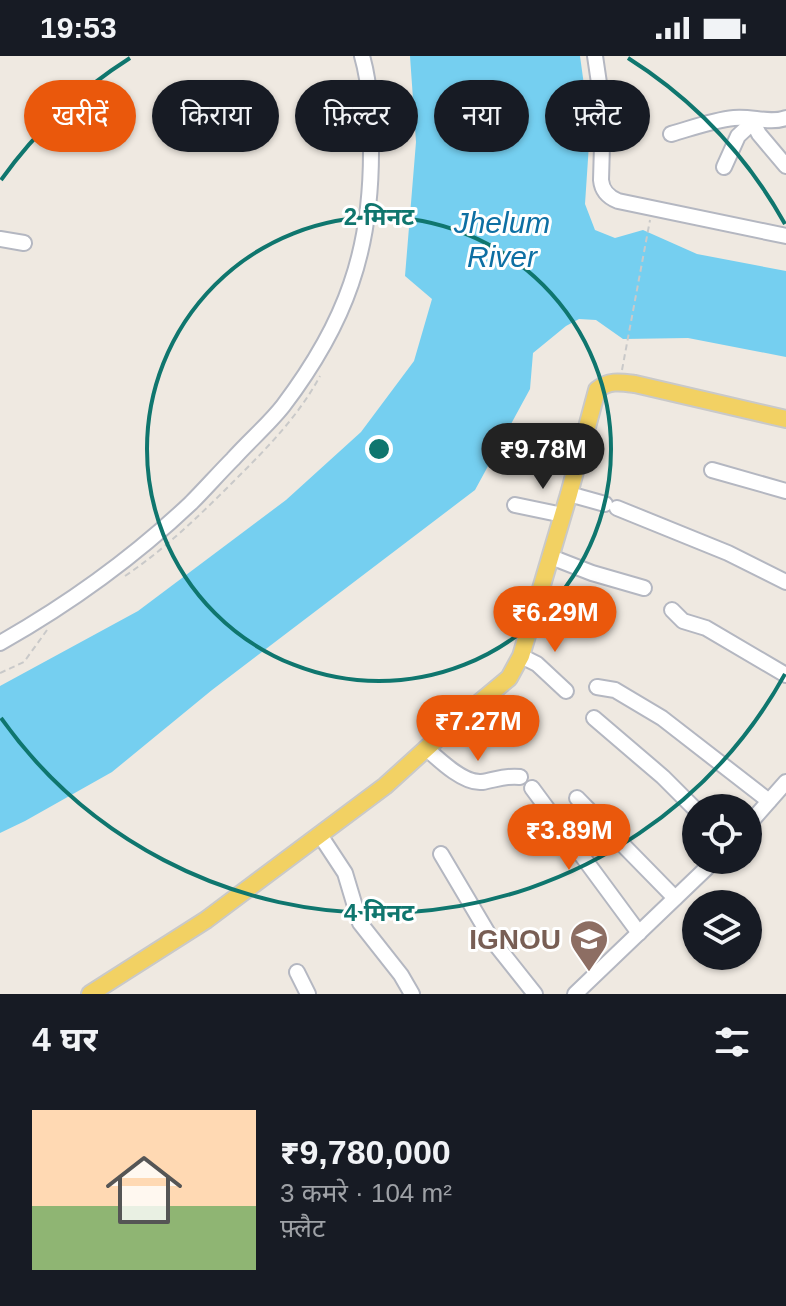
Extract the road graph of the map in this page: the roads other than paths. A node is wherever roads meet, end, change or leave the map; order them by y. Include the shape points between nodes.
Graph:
1 (362, 56) edge
2 (595, 56) edge
3 (786, 118) edge
4 (751, 121) junction
5 (671, 134) dead end
6 (786, 166) edge
7 (724, 167) dead end
8 (786, 236) edge
9 (0, 239) edge
10 (24, 243) dead end
11 (786, 419) edge
12 (712, 470) dead end
13 (786, 491) edge
14 (569, 494) junction
15 (515, 505) dead end
16 (563, 515) junction
17 (551, 557) junction
18 (786, 582) edge
19 (644, 588) dead end
20 (672, 610) dead end
21 (0, 643) edge
22 (521, 656) junction
23 (786, 675) edge
24 (597, 687) dead end
25 (566, 691) dead end
26 (594, 718) dead end
27 (427, 749) junction
28 (786, 782) edge
29 (682, 796) edge
30 (577, 798) dead end
31 (769, 801) junction
32 (762, 809) edge
33 (320, 835) junction
34 (441, 854) dead end
35 (700, 874) edge
36 (675, 898) junction
37 (639, 933) junction
38 (297, 972) dead end
39 (90, 994) edge
40 (308, 994) edge
41 (412, 994) edge
42 (535, 994) edge
43 (575, 994) edge

1 - 21 street via 371,132 365,235 339,315 318,353 282,407 191,503 113,569
2 - 8 street via 603,110 601,180 607,195
3 - 4 street
4 - 5 street via 739,117
4 - 6 street
4 - 7 street
9 - 10 street
11 - 14 main road via 635,384 605,383 597,390
12 - 13 street
14 - 16 main road
14 - 18 street via 728,553
15 - 16 street
16 - 17 main road
17 - 19 street
17 - 22 main road
20 - 23 street via 683,621 702,625
22 - 25 street
22 - 27 main road via 509,678
24 - 31 street via 615,690 662,718
26 - 29 street
27 - 33 main road
27 - 37 street via 470,781 507,776 526,782
28 - 31 street
30 - 36 street
31 - 32 street
33 - 39 main road via 206,920
33 - 41 street via 345,873 360,923
34 - 42 street via 492,940
35 - 36 street
36 - 37 street
37 - 43 street
38 - 40 street

